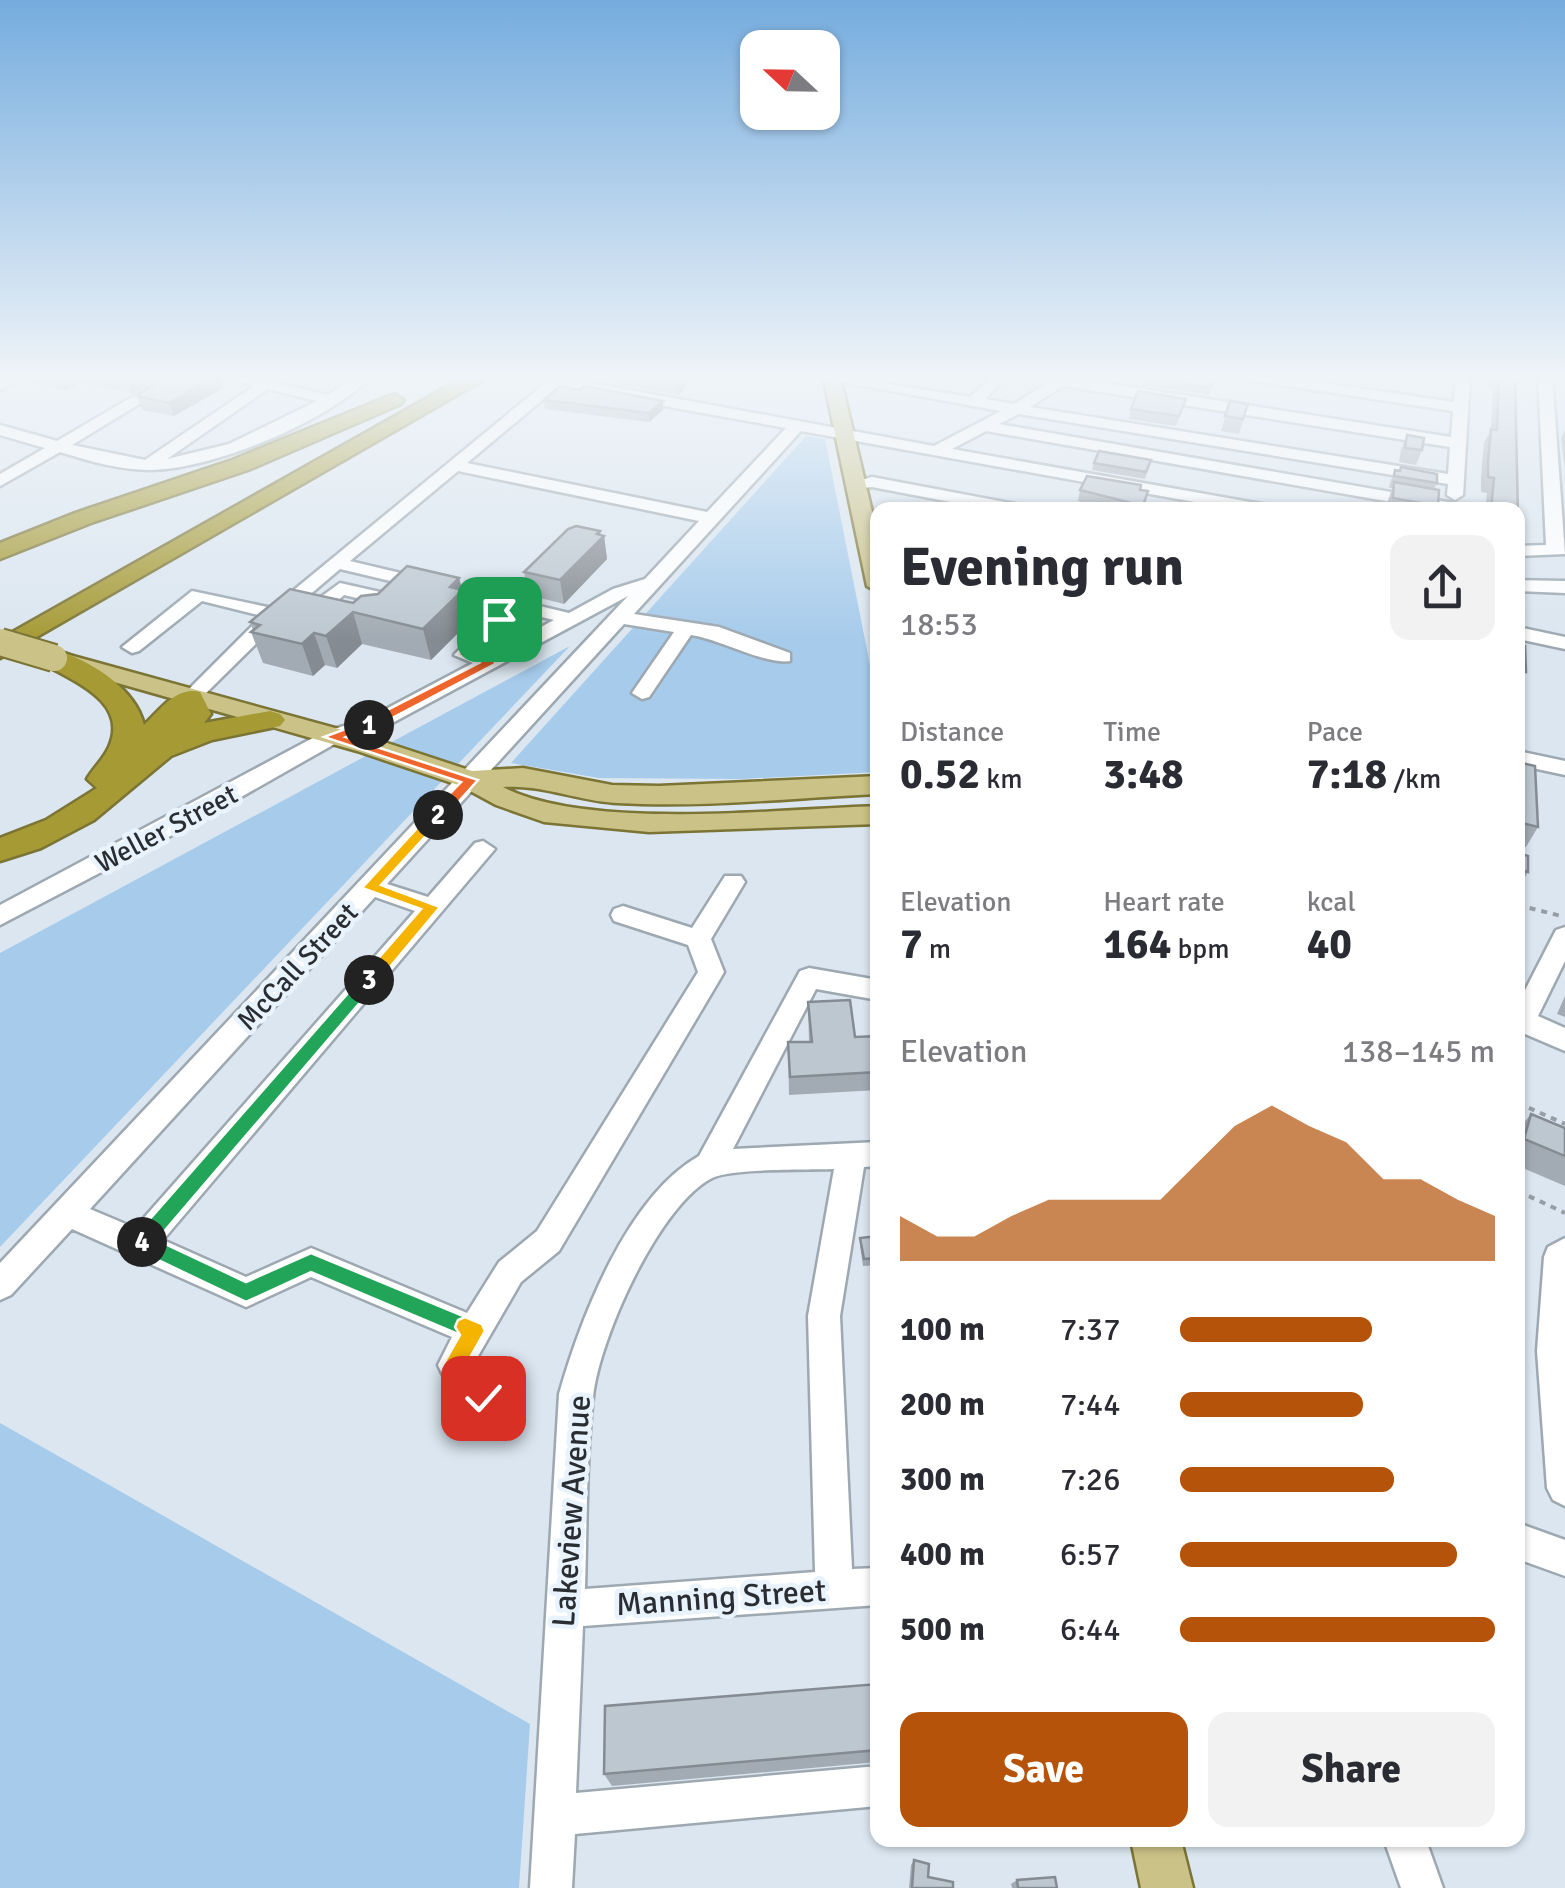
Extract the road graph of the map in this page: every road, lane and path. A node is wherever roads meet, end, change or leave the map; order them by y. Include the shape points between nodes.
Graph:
1 (28, 464) edge
2 (242, 464) edge
3 (280, 464) edge
4 (326, 464) edge
5 (761, 464) edge
6 (850, 464) edge
7 (1006, 464) edge
8 (1200, 464) edge
9 (1253, 464) edge
10 (1358, 464) edge
11 (1457, 464) edge
12 (1553, 464) edge
13 (454, 465) joint
14 (1250, 473) junction
15 (1456, 480) junction
16 (0, 481) edge
17 (855, 484) junction
18 (943, 502) edge
19 (1207, 502) edge
20 (1241, 502) edge
21 (1414, 502) edge
22 (1454, 502) edge
23 (711, 518) junction
24 (870, 523) edge
25 (1560, 550) edge
26 (1525, 551) edge
27 (0, 552) edge
28 (336, 563) junction
29 (655, 582) junction
30 (1525, 586) edge
31 (1565, 588) edge
32 (292, 600) junction
33 (82, 604) junction
34 (275, 614) junction
35 (572, 618) junction
36 (622, 618) junction
37 (377, 619) edge
38 (499, 619) dead end
39 (0, 622) edge
40 (686, 628) junction
41 (1525, 634) edge
42 (1565, 642) edge
43 (0, 646) edge
44 (132, 646) dead end
45 (783, 657) dead end
46 (54, 658) junction
47 (0, 660) edge
48 (490, 662) junction
49 (642, 692) dead end
50 (190, 698) junction
51 (270, 720) junction
52 (331, 737) junction
53 (1525, 759) edge
54 (142, 768) junction
55 (1565, 768) edge
56 (102, 778) junction
57 (470, 780) junction
58 (870, 785) edge
59 (870, 815) edge
60 (0, 833) edge
61 (483, 849) dead end
62 (0, 850) edge
63 (733, 882) dead end
64 (370, 888) junction
65 (432, 907) junction
66 (1525, 907) edge
67 (0, 916) edge
68 (623, 916) dead end
69 (1565, 917) edge
70 (1565, 936) edge
71 (698, 938) junction
72 (870, 989) edge
73 (1525, 1015) edge
74 (1525, 1022) edge
75 (1565, 1040) edge
76 (1525, 1106) edge
77 (1565, 1124) edge
78 (864, 1155) edge
79 (709, 1165) junction
80 (1525, 1194) edge
81 (67, 1212) junction
82 (1565, 1213) edge
83 (140, 1244) junction
84 (1565, 1252) edge
85 (0, 1284) edge
86 (474, 1331) junction
87 (483, 1398) dead end
88 (1565, 1488) edge
89 (1525, 1544) edge
90 (1565, 1558) edge
91 (870, 1587) edge
92 (834, 1589) junction
93 (564, 1609) junction
94 (870, 1787) edge
95 (555, 1814) junction
96 (1158, 1847) edge
97 (1407, 1847) edge
98 (551, 1888) edge
99 (1167, 1888) edge
100 (1422, 1888) edge

1 - 16 street
2 - 27 highway
3 - 39 highway
4 - 33 highway
5 - 23 street, McCall Street
6 - 17 main road
7 - 19 street
8 - 14 street
9 - 14 street
10 - 15 street
11 - 15 street
12 - 25 street
13 - 23 street
13 - 28 street
14 - 20 street
14 - 21 street
15 - 22 street
17 - 18 street via 872,482
17 - 24 main road
23 - 29 street, McCall Street
25 - 26 street
28 - 32 street
28 - 35 street
29 - 35 street, Weller Street
29 - 36 street, McCall Street
30 - 31 street
32 - 34 street
32 - 37 street via 330,608 340,589 395,601
33 - 43 highway
33 - 47 highway
34 - 44 street via 199,595
34 - 50 street
35 - 48 street, Weller Street
36 - 40 street
36 - 57 street, McCall Street
38 - 48 street via 464,655
40 - 45 street via 719,632
40 - 49 street
41 - 42 street
43 - 46 main road, bridge
46 - 50 main road
46 - 56 highway via 127,710 128,744
48 - 52 street, Weller Street via 374,724
50 - 51 main road
50 - 54 highway via 196,714
50 - 56 highway
51 - 52 main road
51 - 54 highway via 204,732
52 - 57 main road
52 - 67 street, Weller Street
53 - 55 street
54 - 62 highway via 66,824
56 - 60 highway via 61,808
57 - 58 main road via 524,778 660,795
57 - 59 main road via 544,813 595,820
57 - 64 street, McCall Street
61 - 65 street
63 - 71 street
64 - 65 street
64 - 81 street, McCall Street
65 - 83 street
66 - 69 path
68 - 71 street
70 - 73 street
71 - 86 street via 711,972 548,1242 510,1272
72 - 79 street via 810,978
74 - 75 street
76 - 77 path
78 - 79 street
78 - 92 street via 824,1316
79 - 93 street, Lakeview Avenue via 674,1188 659,1209 582,1363
80 - 82 path
81 - 83 street
81 - 85 street, McCall Street
83 - 86 street via 246,1292 311,1262
84 - 88 street via 1559,1257 1553,1351
86 - 87 street via 454,1365
89 - 90 street
91 - 92 street, Manning Street
92 - 93 street, Manning Street
93 - 95 street, Lakeview Avenue
94 - 95 street
95 - 98 street, Lakeview Avenue
96 - 99 main road
97 - 100 street

